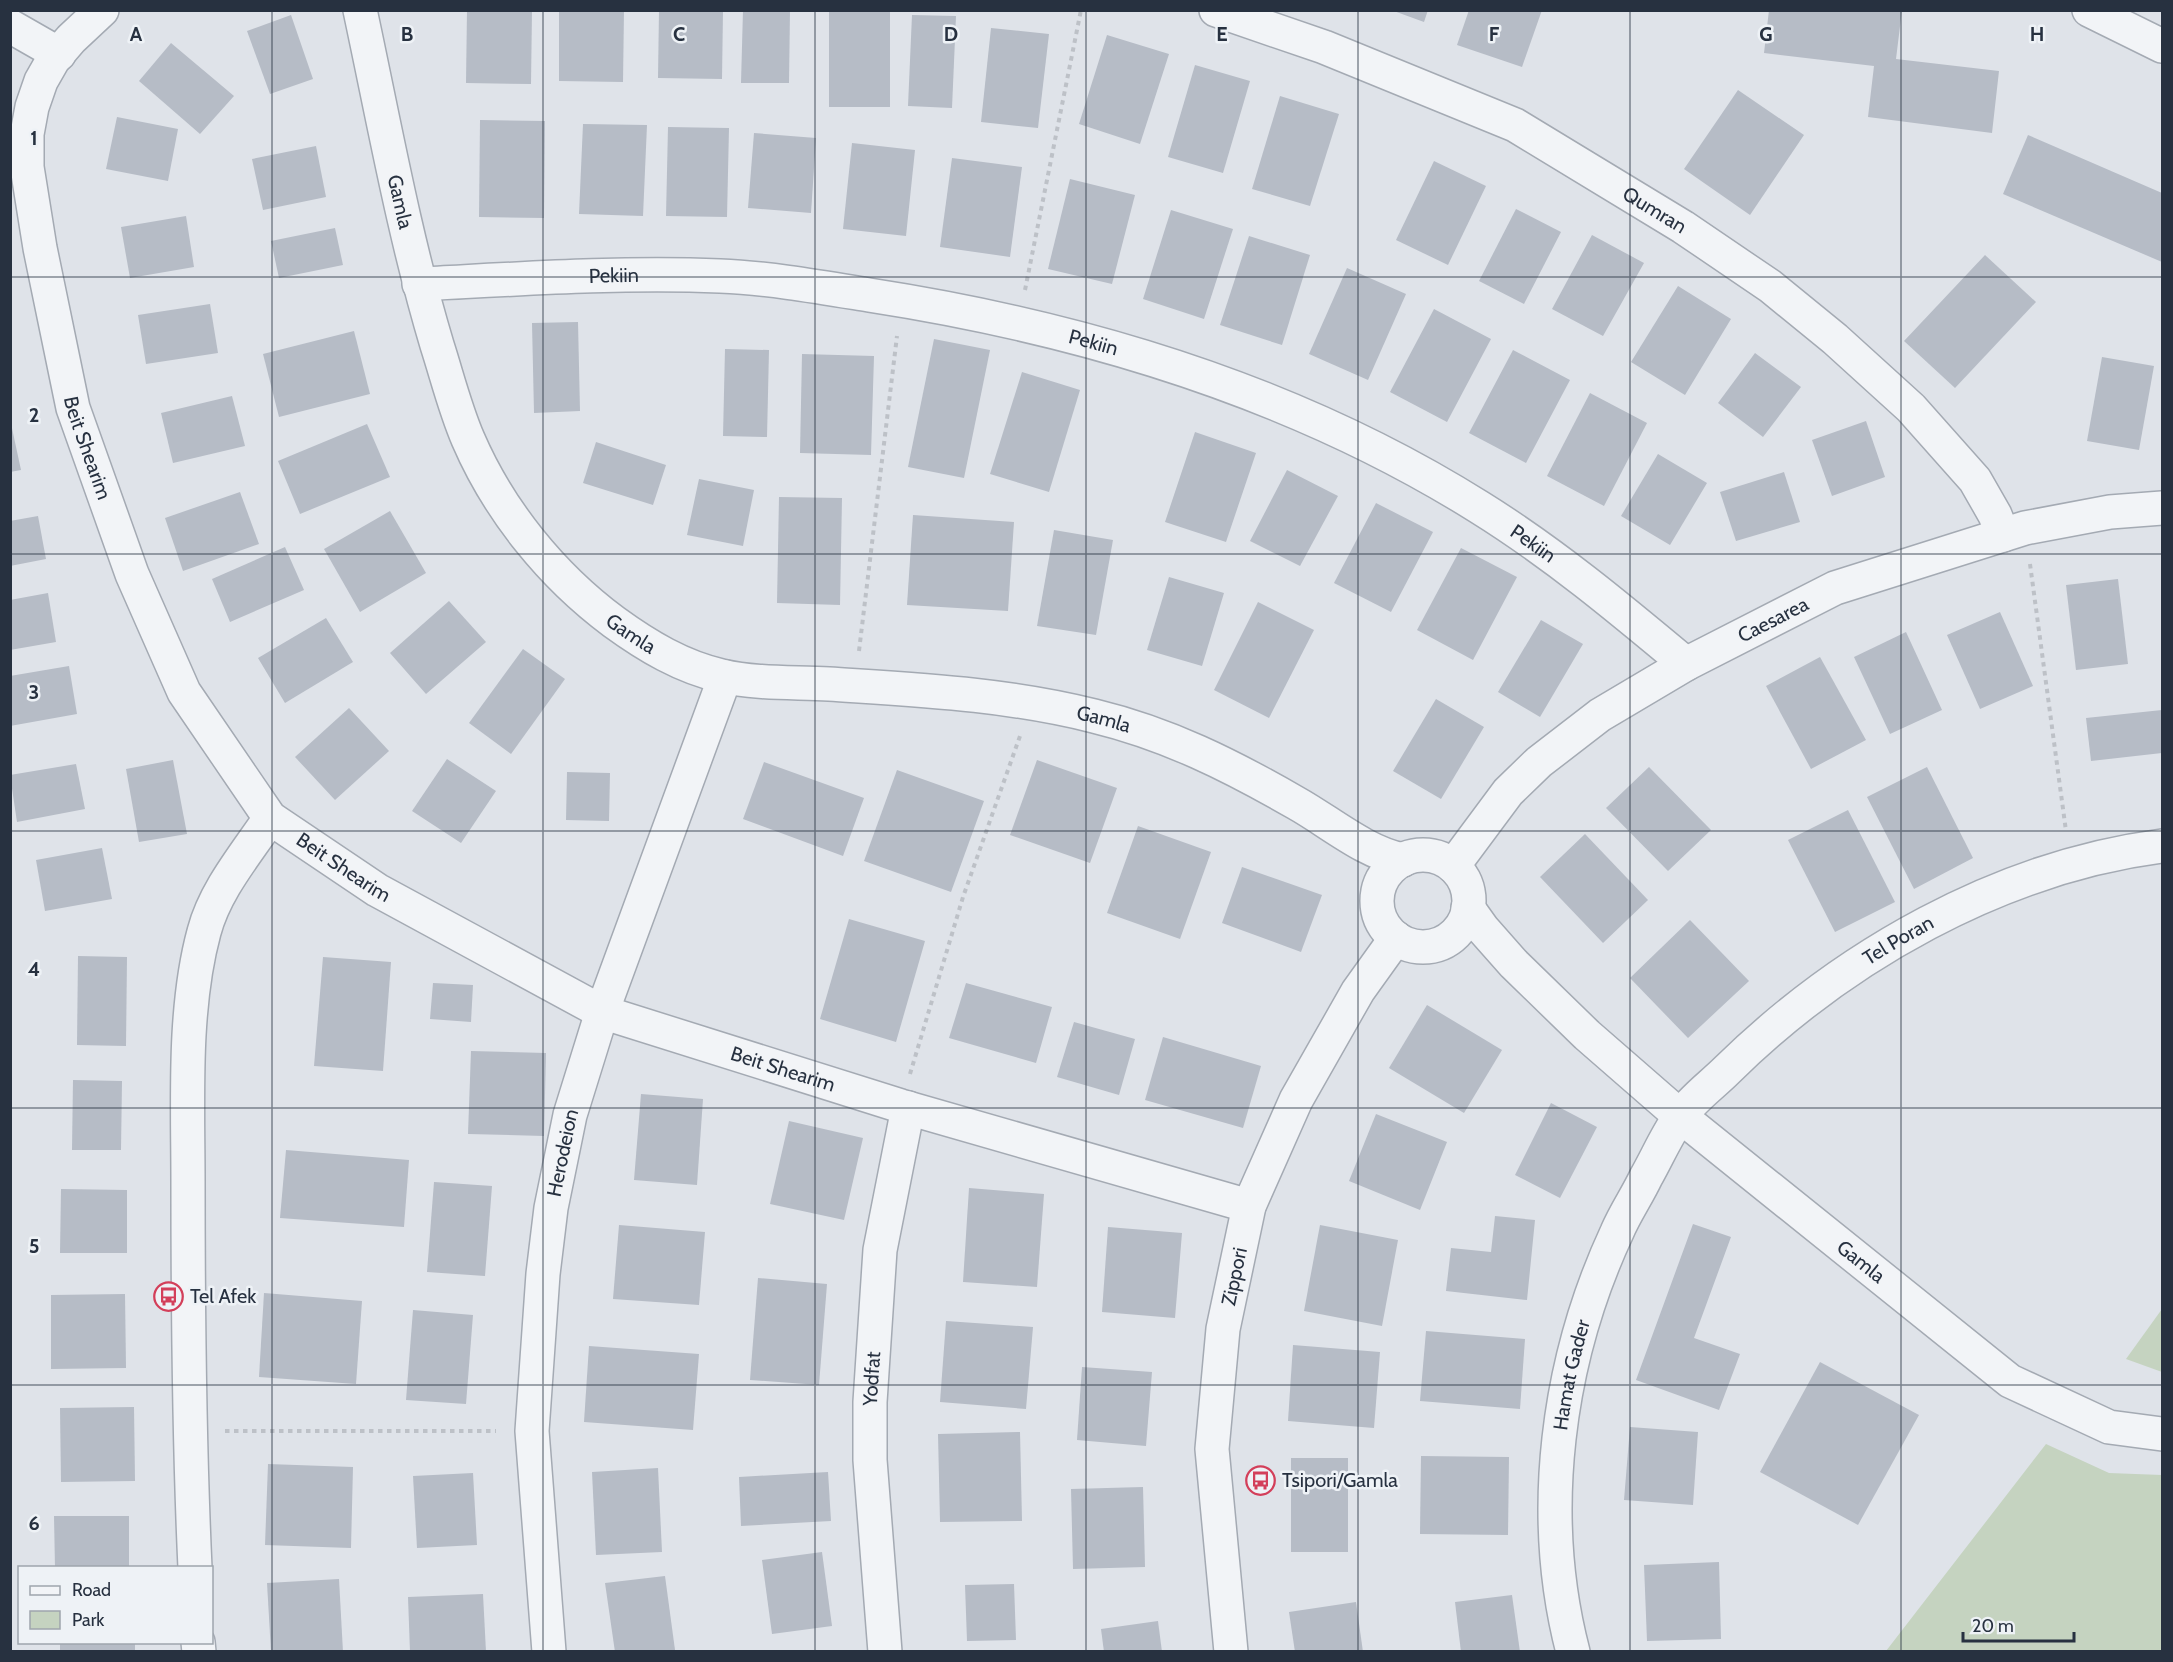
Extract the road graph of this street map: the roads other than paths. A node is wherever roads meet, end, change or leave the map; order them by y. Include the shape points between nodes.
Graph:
1 (102, 10) edge
2 (360, 10) edge
3 (1216, 10) edge
4 (2090, 10) edge
5 (10, 26) edge
6 (2163, 46) edge
7 (59, 54) junction
8 (419, 284) junction
9 (2163, 508) edge
10 (2014, 532) junction
11 (1686, 664) junction
12 (725, 677) junction
13 (1299, 804) junction
14 (270, 818) junction
15 (2163, 846) edge
16 (1403, 860) junction
17 (1453, 866) junction
18 (1380, 884) junction
19 (1468, 908) junction
20 (1396, 938) junction
21 (1441, 944) junction
22 (602, 1012) junction
23 (1587, 1035) junction
24 (904, 1107) junction
25 (1680, 1116) junction
26 (1249, 1206) junction
27 (2163, 1434) edge
28 (195, 1566) edge
29 (549, 1652) edge
30 (885, 1652) edge
31 (1231, 1652) edge
32 (1573, 1652) edge

1 - 7 street, Beit Shearim
2 - 8 street, Gamla
3 - 10 street, Qumran via 1335,51 1515,125 1693,233 1770,286 1911,408 1975,480 1995,515
4 - 6 street
5 - 7 street
7 - 14 street, Beit Shearim via 41,81 32,107 27,168 73,408 132,574 184,692
8 - 11 street, Pekiin via 624,273 724,276 963,310 1188,370 1273,401 1368,444 1478,506 1570,568
8 - 12 street, Gamla via 468,439 491,485 530,542 574,589 639,639 684,664
9 - 10 street, Caesarea via 2110,512
10 - 11 street, Caesarea via 1835,588
11 - 17 street, Caesarea via 1600,715 1539,762 1508,792
12 - 13 street, Gamla via 964,693 1032,702 1106,719 1198,750
12 - 22 street, Herodeion
13 - 16 street, Gamla via 1359,842
13 - 18 street, Gamla via 1345,841
14 - 22 street, Beit Shearim via 377,891
14 - 28 street via 220,892 204,930 197,965 188,1089 188,1431
15 - 25 street, Tel Poran via 2071,867 1973,902 1861,962 1804,1000
16 - 17 street via 1427,855
16 - 18 street via 1387,872
17 - 19 street via 1466,884
18 - 20 street via 1378,913 1384,927
19 - 21 street via 1459,930
19 - 23 street, Gamla via 1514,964
20 - 21 street via 1418,947
20 - 26 street, Zippori via 1358,991 1301,1091
21 - 23 street, Gamla via 1482,959
22 - 24 street, Beit Shearim
22 - 29 street, Herodeion via 570,1115 551,1208 543,1274 532,1431
23 - 25 street, Gamla
24 - 26 street, Beit Shearim
24 - 30 street, Yodfat via 880,1250 870,1402 870,1460
25 - 27 street, Gamla via 2010,1381 2109,1426
25 - 32 street, Hamat Gader via 1617,1232 1597,1282 1567,1381 1556,1483 1556,1545 1562,1607
26 - 31 street, Zippori via 1222,1329 1212,1449

